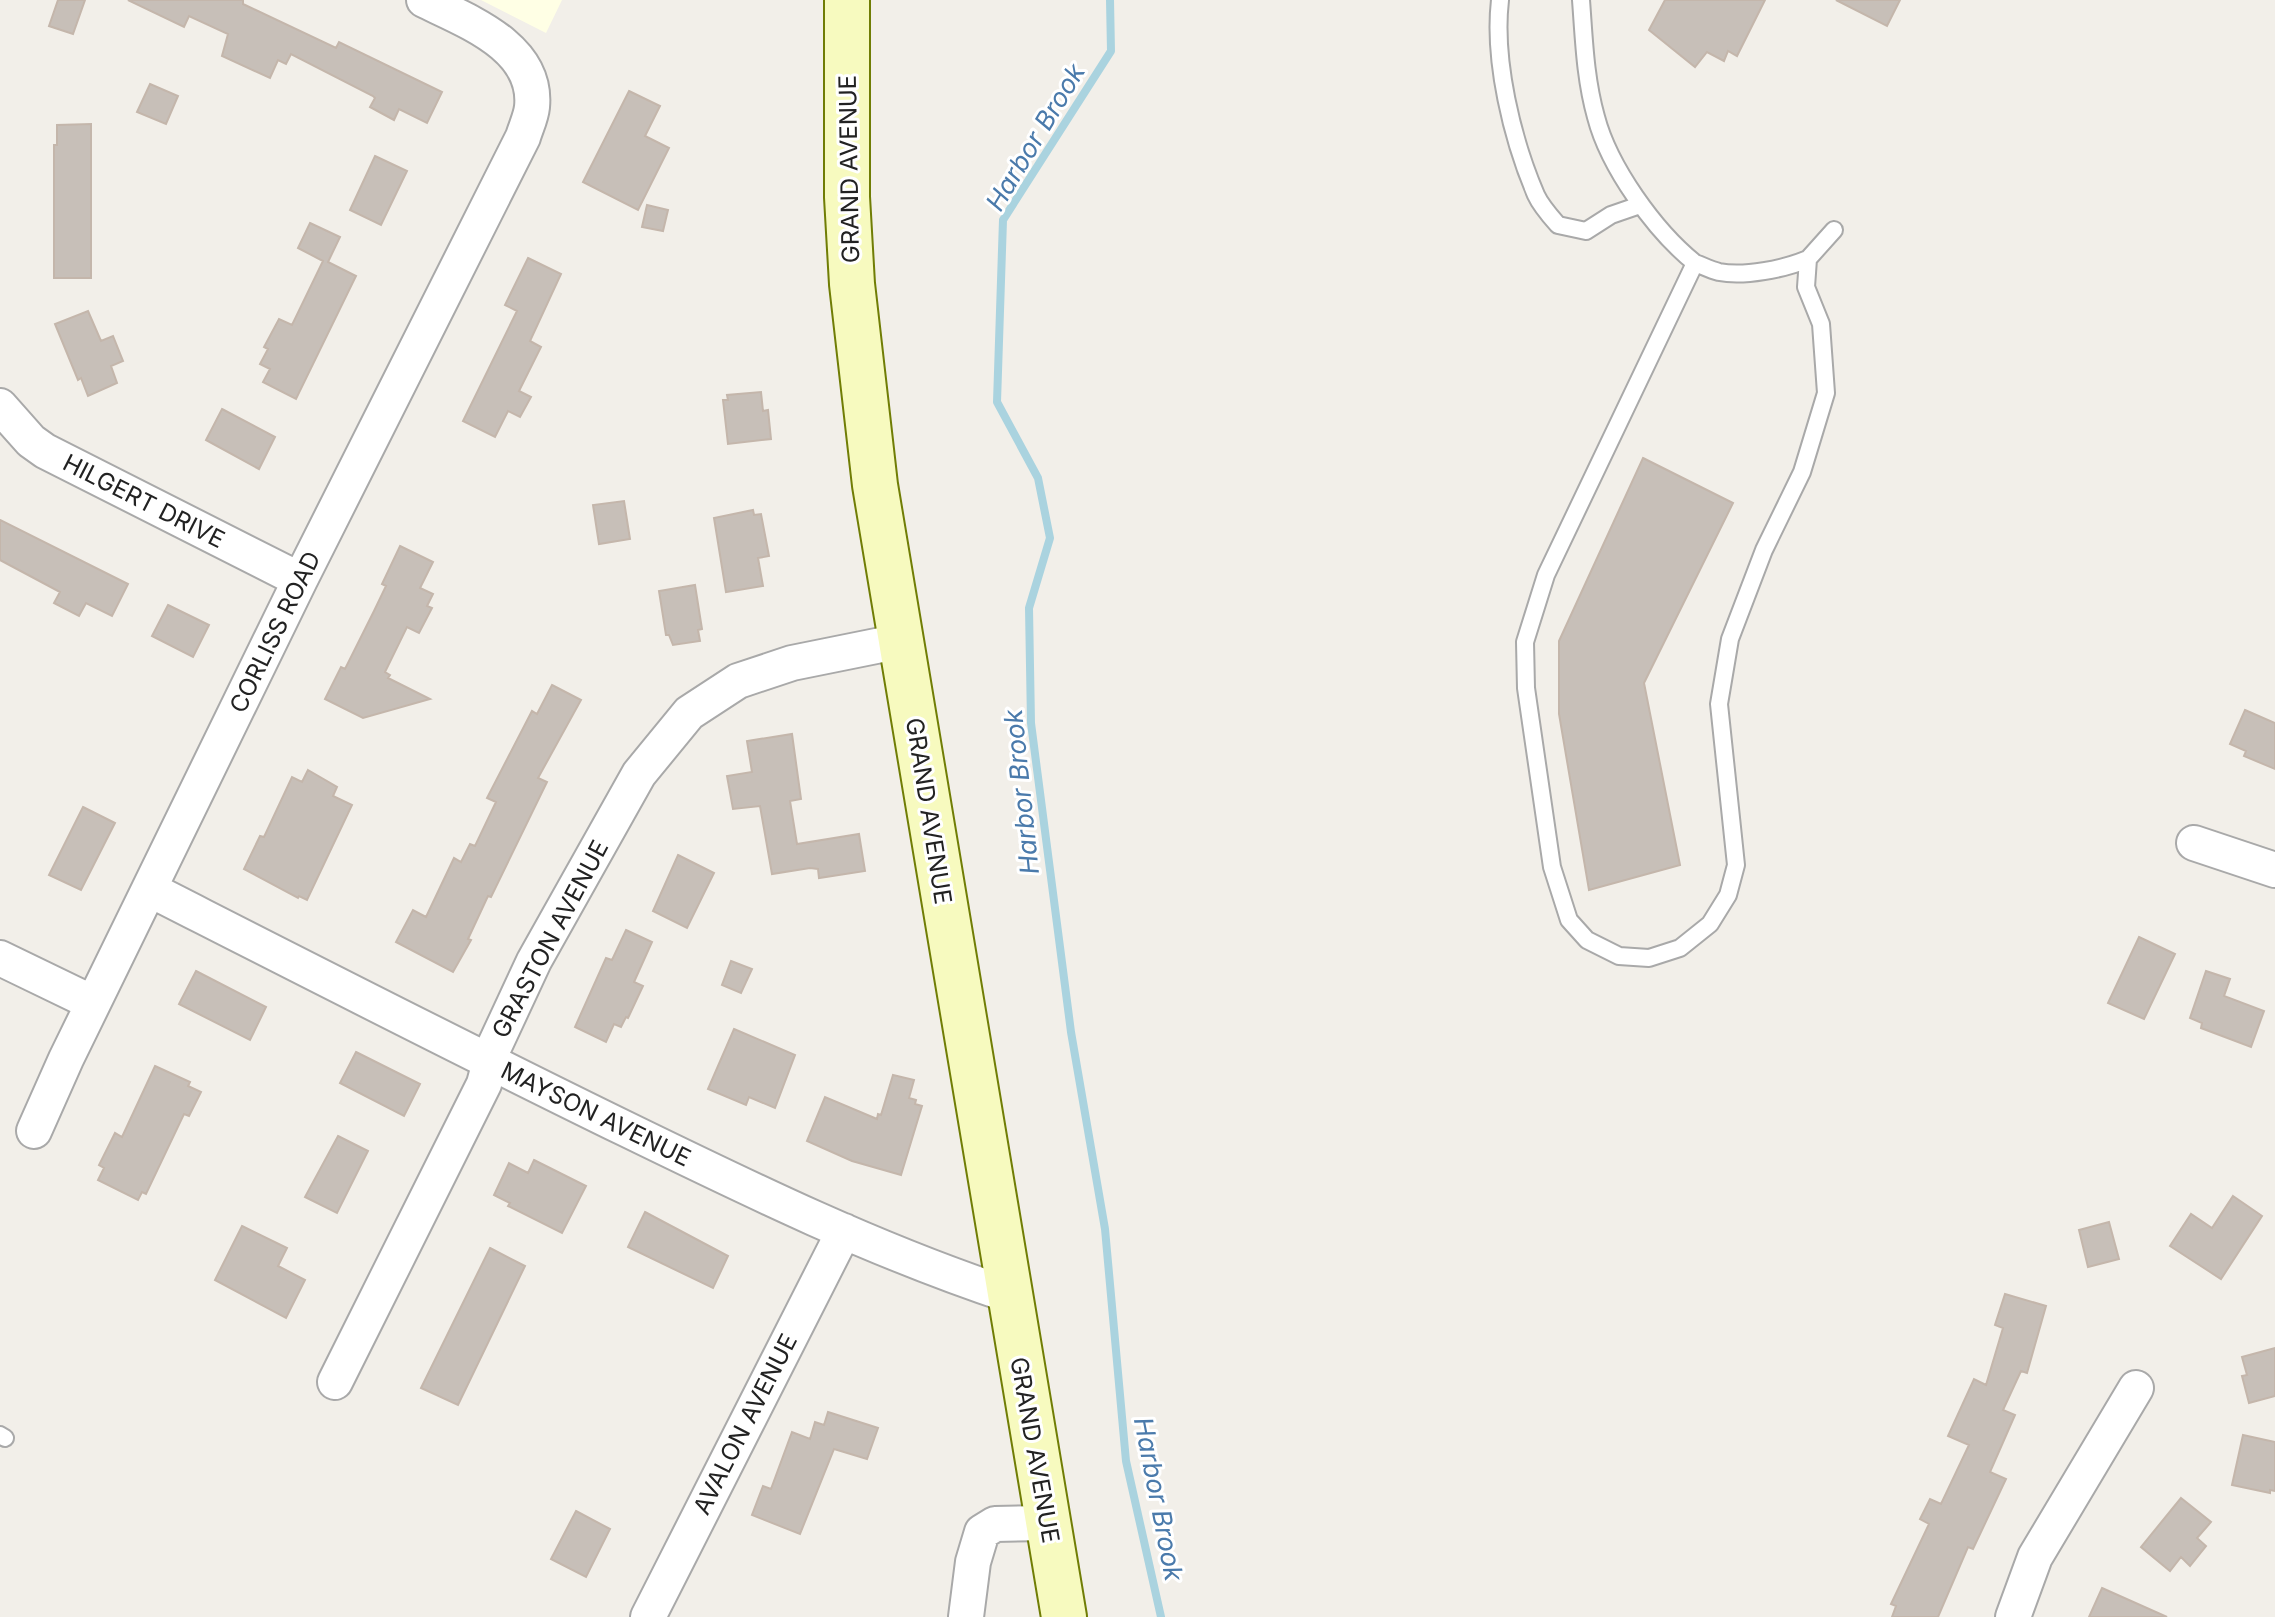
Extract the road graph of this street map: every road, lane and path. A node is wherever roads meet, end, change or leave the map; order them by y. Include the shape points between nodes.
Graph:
1 (424, 0) edge
2 (847, 0) edge
3 (1500, 0) edge
4 (1581, 0) edge
5 (1640, 205) junction
6 (1834, 230) dead end
7 (1808, 259) junction
8 (1695, 263) junction
9 (0, 406) edge
10 (300, 580) junction
11 (901, 641) junction
12 (2194, 843) dead end
13 (2275, 870) edge
14 (149, 889) junction
15 (0, 958) edge
16 (93, 1003) junction
17 (490, 1062) junction
18 (34, 1131) dead end
19 (844, 1231) junction
20 (1009, 1295) junction
21 (335, 1382) dead end
22 (2136, 1388) dead end
23 (1047, 1523) junction
24 (648, 1617) edge
25 (966, 1617) edge
26 (1064, 1617) edge
27 (2013, 1617) edge

1 - 10 street, CORLISS ROAD via 481,28 517,56 528,77 532,105 523,137
2 - 11 street, GRAND AVENUE via 852,284 875,485
3 - 5 lane via 1507,109 1537,198 1558,225 1586,231
4 - 5 lane via 1596,119
5 - 8 lane via 1674,247
6 - 7 lane
7 - 8 lane via 1768,270 1720,272
7 - 8 lane via 1806,287 1821,324 1826,393 1802,472 1764,550 1730,639 1719,704 1736,865 1728,895 1710,924 1680,948 1649,958 1619,956 1587,940 1569,920 1552,867 1526,688 1525,642 1546,575
9 - 10 street, HILGERT DRIVE via 45,451
10 - 14 street, CORLISS ROAD
11 - 17 street, GRASTON AVENUE via 792,663 738,681 689,713 639,774 534,961
11 - 20 street, GRAND AVENUE
12 - 13 street
14 - 16 street, CORLISS ROAD
14 - 17 street, MAYSON AVENUE
15 - 16 street
16 - 18 street, CORLISS ROAD
17 - 19 street, MAYSON AVENUE
17 - 21 street, GRASTON AVENUE via 484,1084
19 - 20 street, MAYSON AVENUE
19 - 24 street, AVALON AVENUE
20 - 23 street, GRAND AVENUE
22 - 27 street via 2035,1557
23 - 25 street via 995,1524 982,1532
23 - 26 street, GRAND AVENUE

